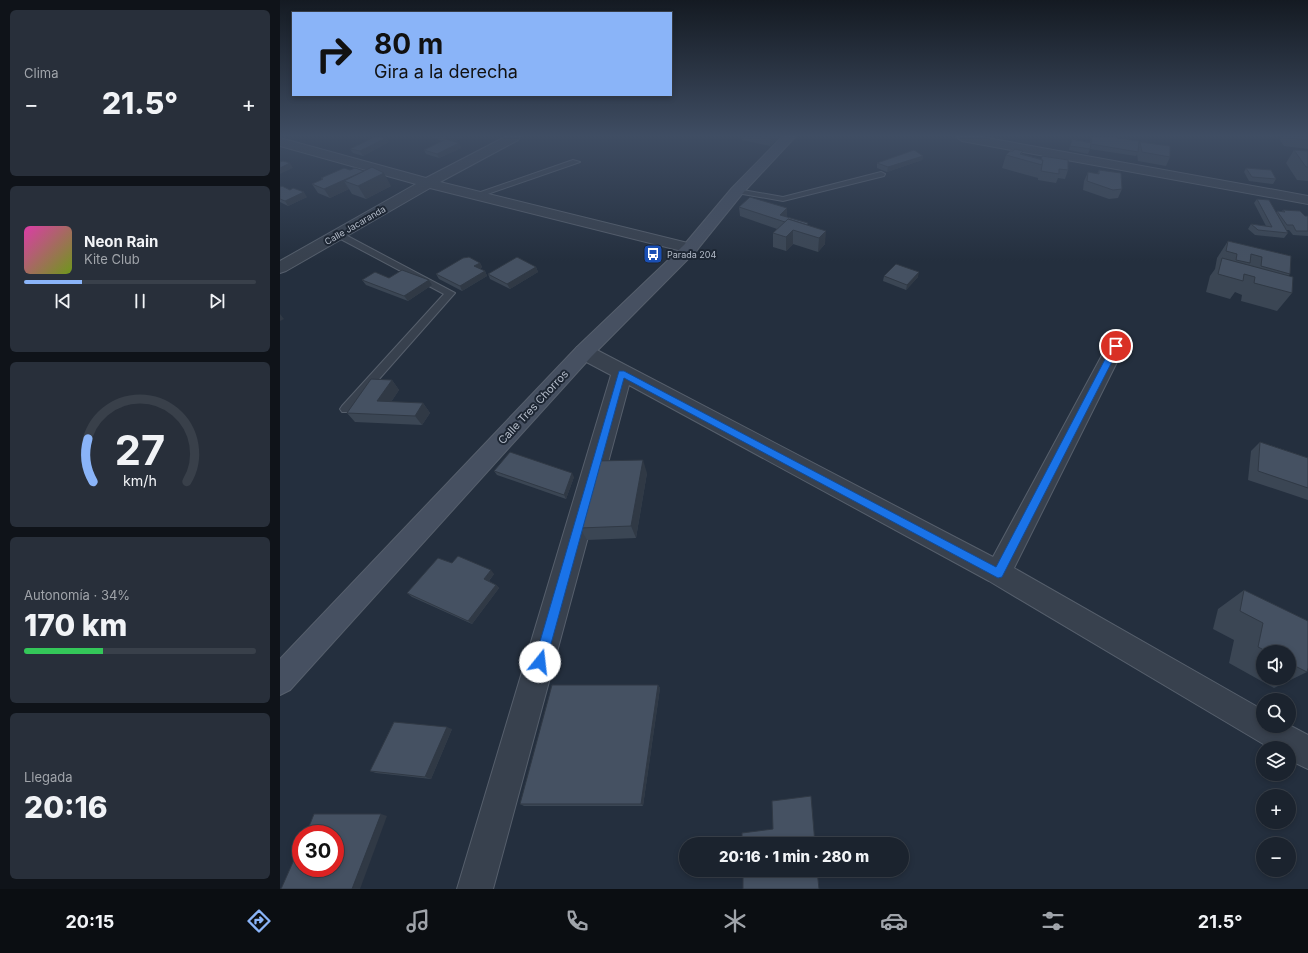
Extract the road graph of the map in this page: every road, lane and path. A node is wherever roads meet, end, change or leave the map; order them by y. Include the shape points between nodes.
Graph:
1 (412, 178) edge
2 (436, 178) edge
3 (526, 178) edge
4 (749, 178) edge
5 (863, 178) edge
6 (1190, 178) edge
7 (428, 183) junction
8 (737, 191) junction
9 (476, 195) junction
10 (1308, 200) edge
11 (338, 234) junction
12 (690, 248) junction
13 (280, 268) edge
14 (1116, 346) dead end
15 (584, 352) junction
16 (622, 373) junction
17 (346, 409) dead end
18 (998, 573) junction
19 (280, 680) edge
20 (1308, 753) edge
21 (475, 889) edge

1 - 7 street
2 - 7 street, Calle Jacaranda
3 - 9 lane
4 - 8 main road, Calle Tres Chorros
5 - 8 lane via 783,199
6 - 10 street
7 - 9 street
7 - 11 street, Calle Jacaranda
8 - 12 main road, Calle Tres Chorros
9 - 12 street
11 - 13 street, Calle Jacaranda
11 - 17 lane via 450,292
12 - 15 main road, Calle Tres Chorros
14 - 18 street
15 - 16 street
15 - 19 main road, Calle Tres Chorros
16 - 18 street
16 - 21 street
18 - 20 street

